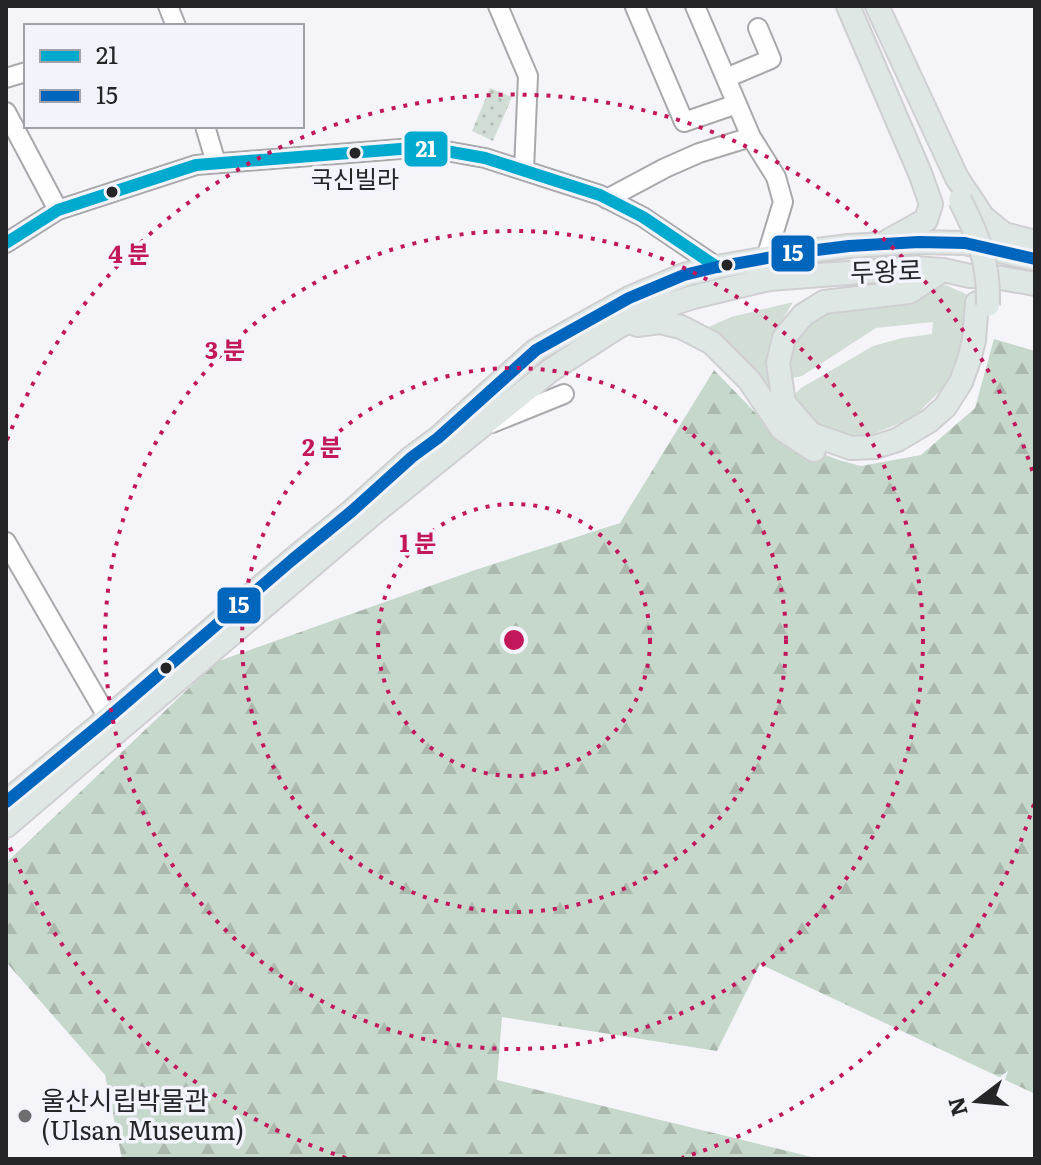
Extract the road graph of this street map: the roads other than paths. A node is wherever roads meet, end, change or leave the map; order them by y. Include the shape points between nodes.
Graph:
1 (498, 6) edge
2 (695, 6) edge
3 (848, 6) edge
4 (859, 6) edge
5 (867, 6) edge
6 (877, 6) edge
7 (635, 7) edge
8 (758, 28) dead end
9 (726, 78) junction
10 (737, 104) junction
11 (6, 112) edge
12 (206, 128) edge
13 (751, 137) junction
14 (216, 163) junction
15 (524, 170) junction
16 (607, 199) junction
17 (954, 203) junction
18 (58, 210) junction
19 (1035, 242) edge
20 (6, 243) edge
21 (880, 245) junction
22 (766, 258) junction
23 (1035, 259) edge
24 (717, 267) junction
25 (943, 270) junction
26 (1035, 284) edge
27 (983, 304) junction
28 (616, 328) junction
29 (564, 394) dead end
30 (478, 429) junction
31 (6, 542) edge
32 (108, 718) junction
33 (6, 802) edge
34 (6, 826) edge

1 - 15 street via 528,76
2 - 9 street
3 - 21 main road via 931,204 926,220
4 - 17 main road
5 - 17 main road
6 - 19 main road via 957,178 983,217 1004,234
7 - 10 street via 684,122
8 - 9 street via 771,59
9 - 10 street
10 - 13 street
11 - 18 street
12 - 14 street
13 - 16 street via 699,153
13 - 22 street via 776,177 783,202
14 - 15 street via 413,148 485,158
14 - 18 street
15 - 16 street
16 - 24 street
17 - 27 main road
18 - 20 street
21 - 22 main road, 두왕로
21 - 23 main road, 두왕로 via 965,243
22 - 24 main road, 두왕로
24 - 32 main road, 두왕로 via 629,298 536,350
25 - 26 main road, 두왕로
25 - 27 main road via 909,292 824,302 803,315 784,338 778,363 784,403 811,434 851,448 875,447 929,421 961,382
25 - 28 main road, 두왕로 via 769,279 693,297
27 - 28 main road via 985,341 955,409 917,444 868,459 812,449 782,429 749,380 712,343 660,322
28 - 30 main road, 두왕로 via 551,370
29 - 30 street
30 - 34 main road, 두왕로
31 - 32 street
32 - 33 main road, 두왕로

